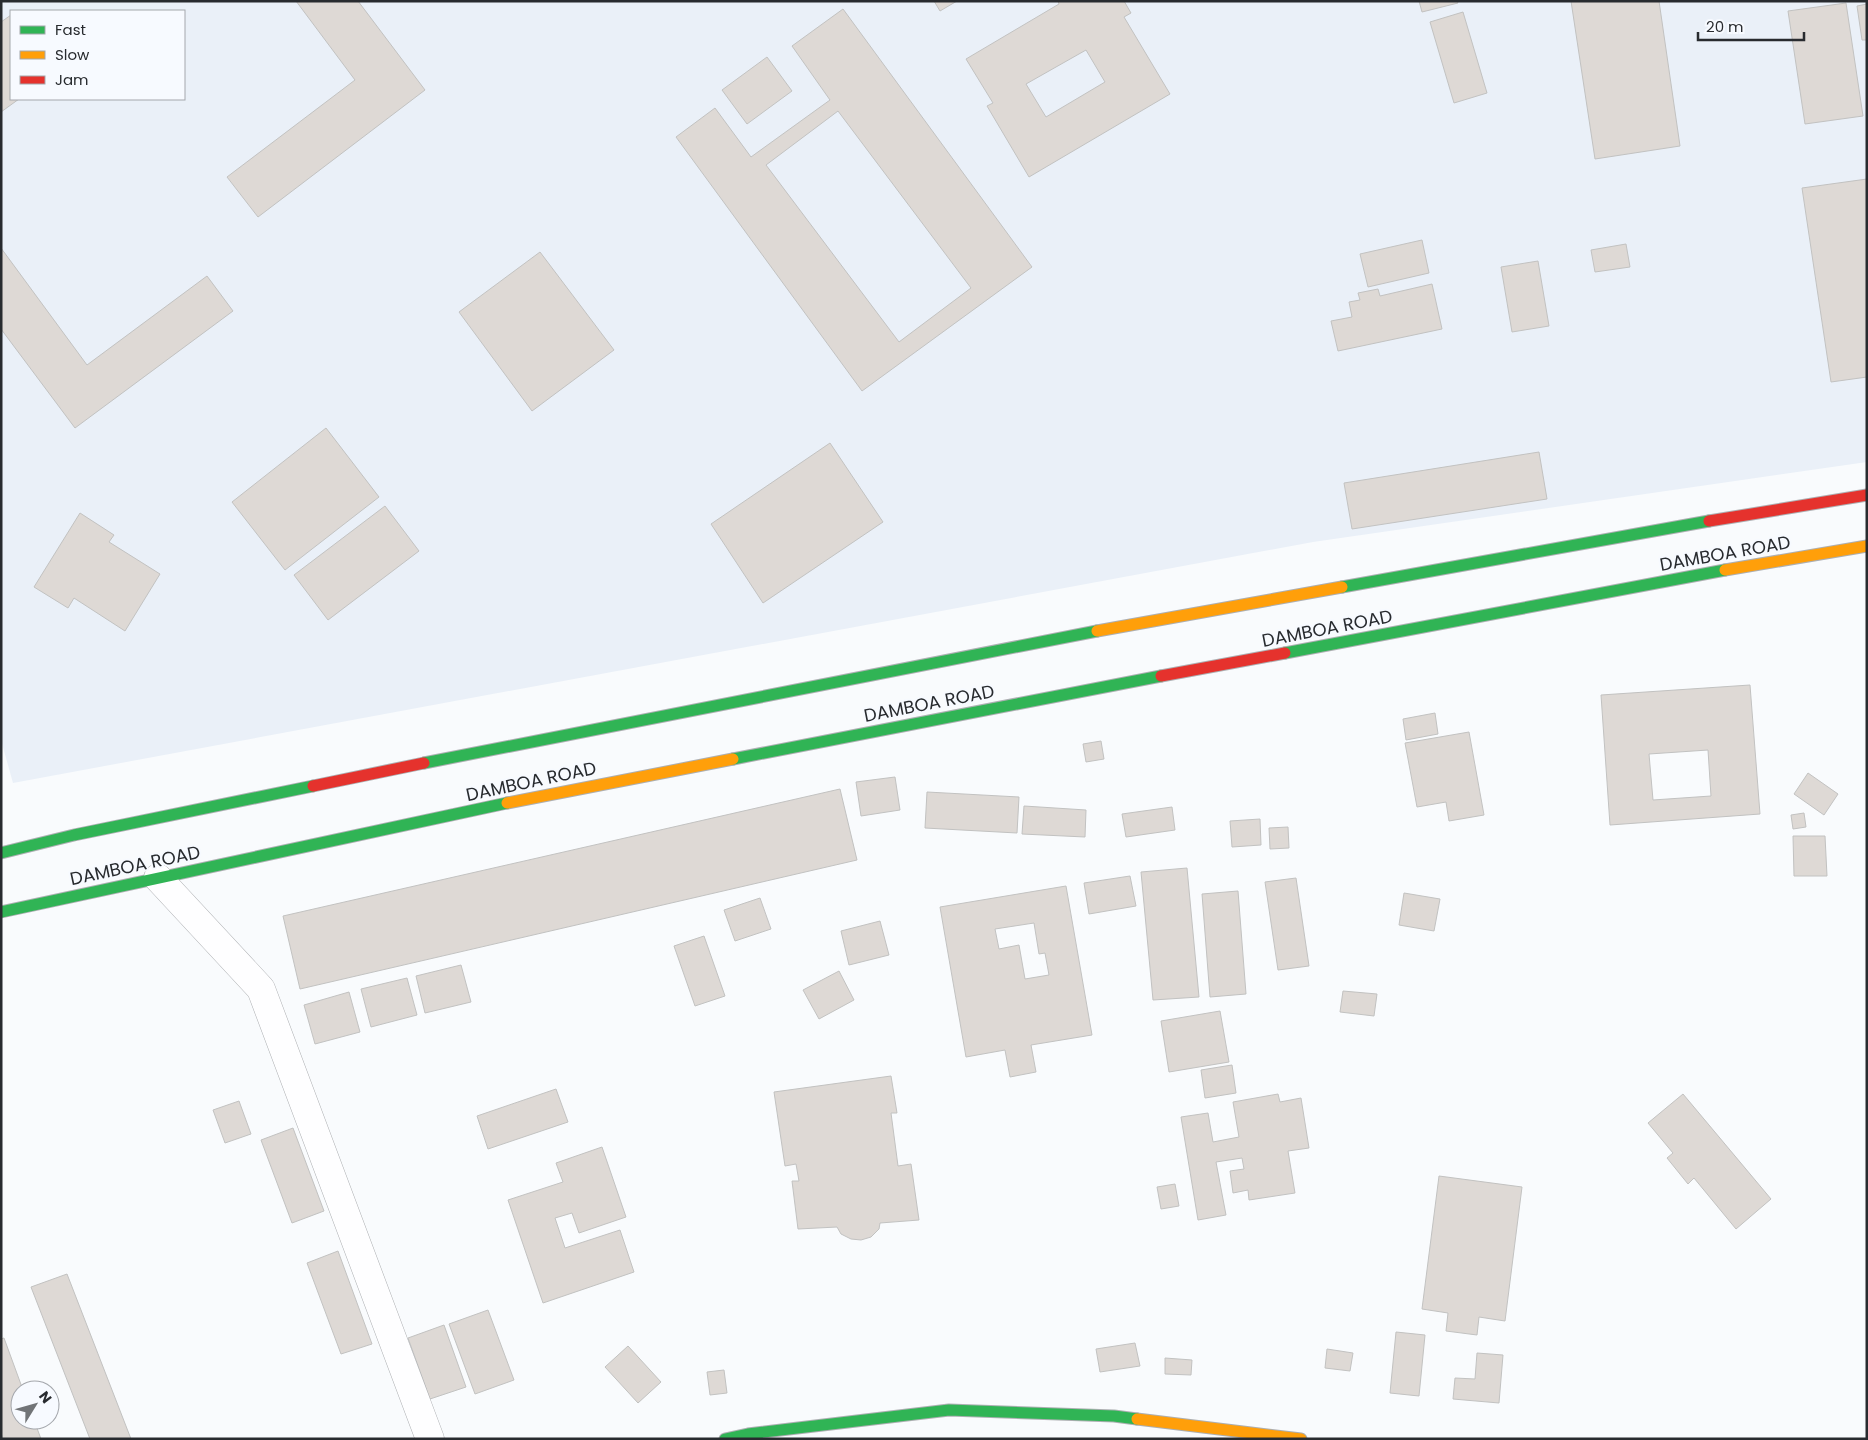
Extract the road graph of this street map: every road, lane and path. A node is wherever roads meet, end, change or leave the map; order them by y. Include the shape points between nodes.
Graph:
1 (1867, 496) edge
2 (1867, 546) edge
3 (1, 853) edge
4 (158, 878) junction
5 (1, 912) edge
6 (430, 1439) edge
7 (725, 1439) edge
8 (1301, 1439) edge

1 - 3 main road, DAMBOA ROAD via 1757,512 1026,644 510,745
2 - 4 main road, DAMBOA ROAD via 1056,696 531,798
4 - 5 main road, DAMBOA ROAD
4 - 6 street via 261,989
7 - 8 main road via 949,1410 1114,1416

